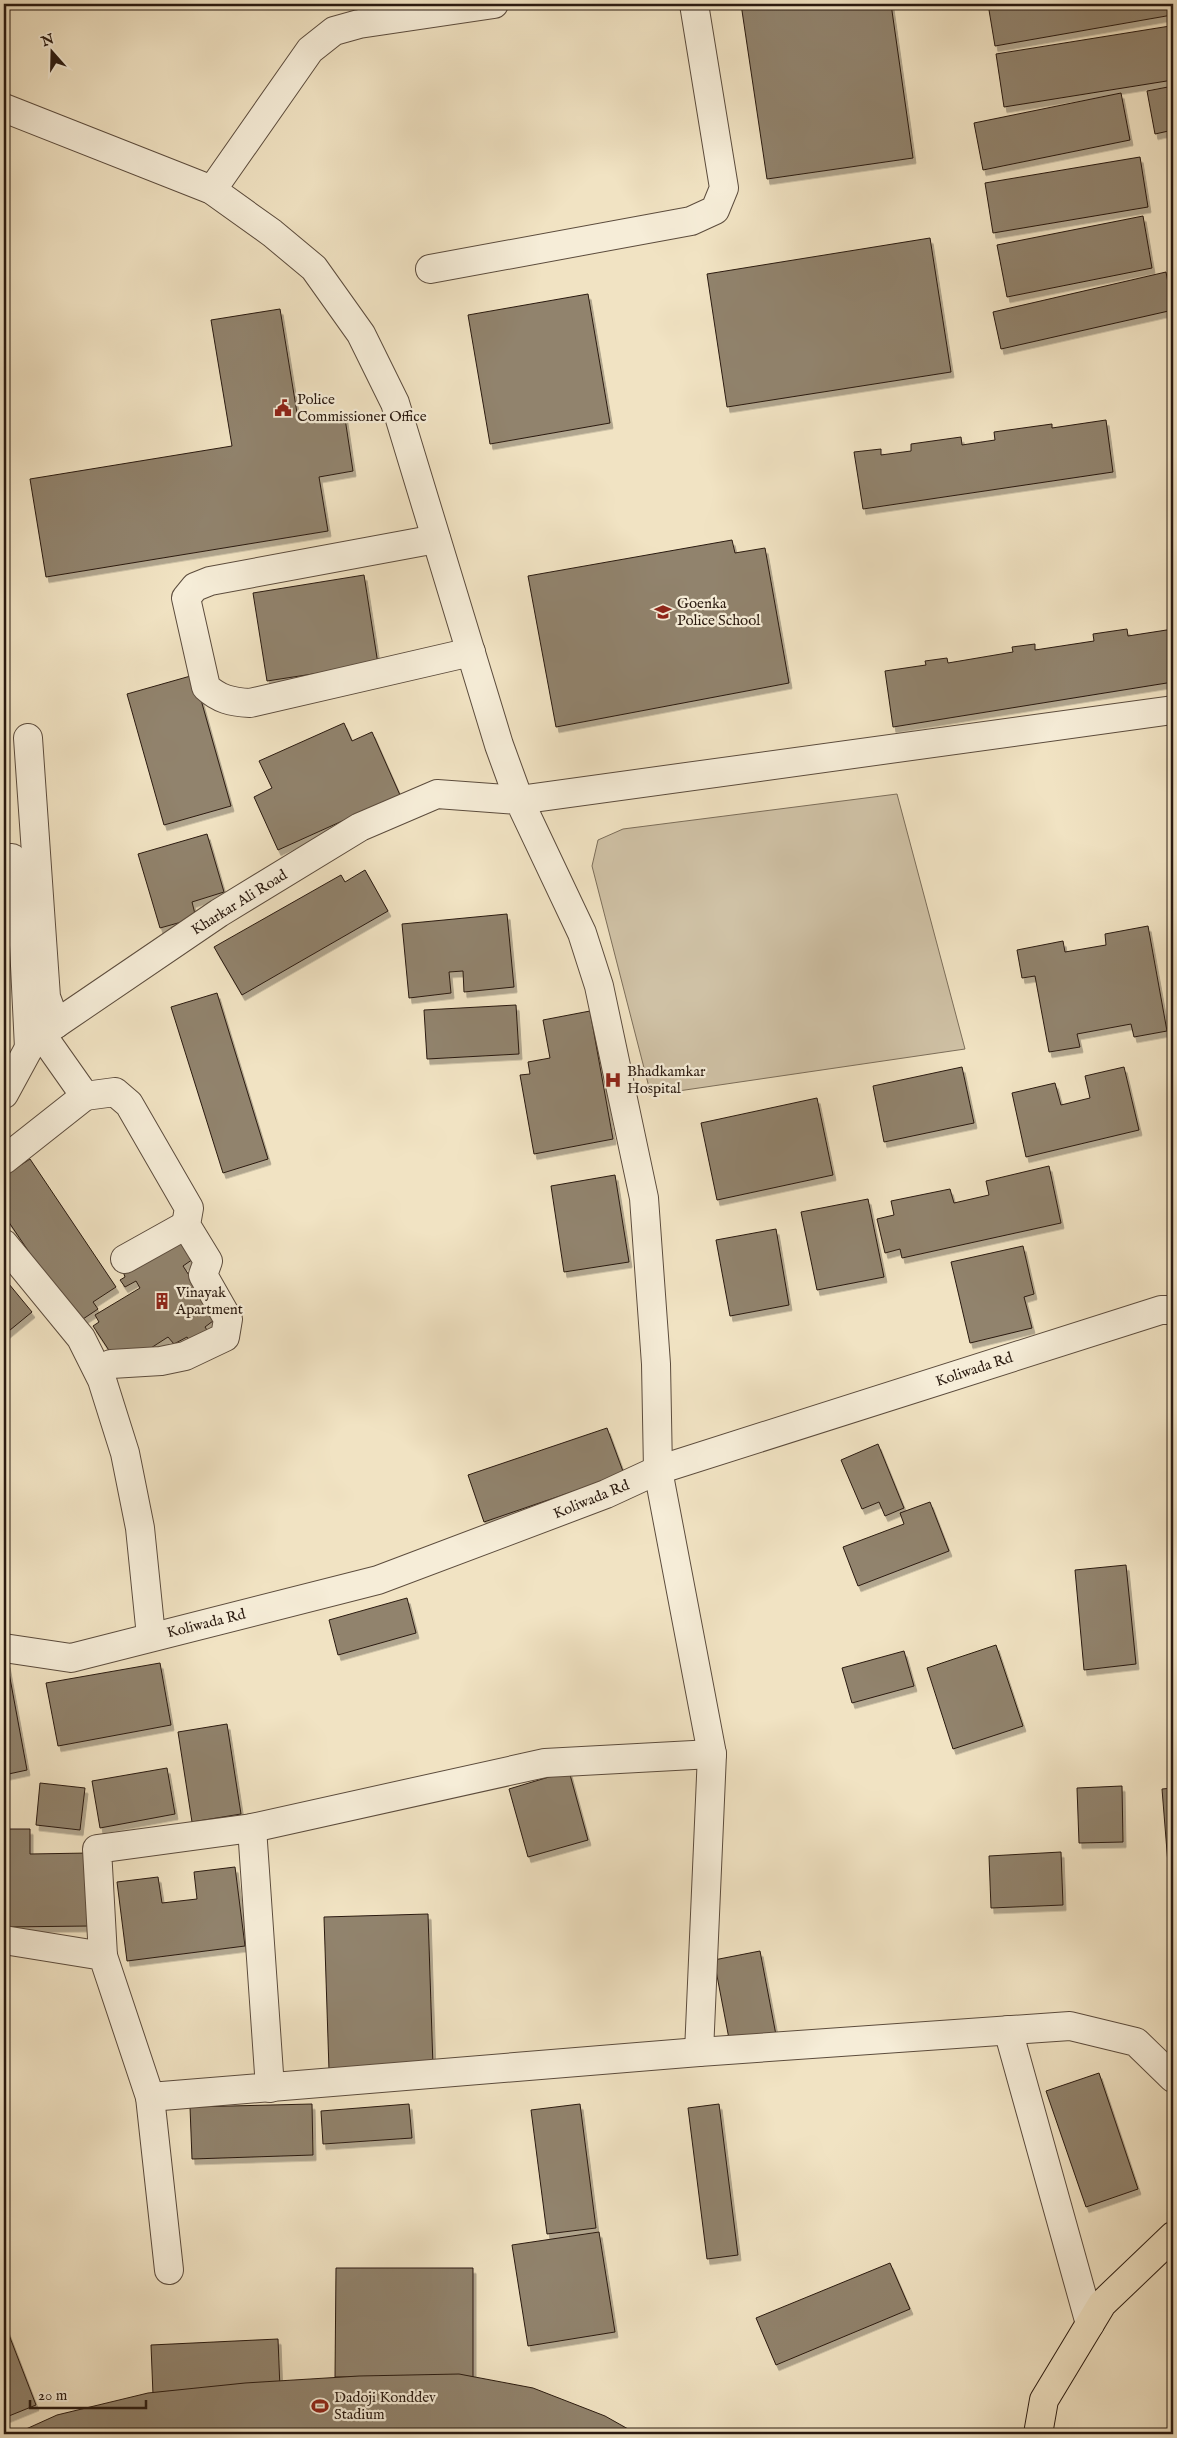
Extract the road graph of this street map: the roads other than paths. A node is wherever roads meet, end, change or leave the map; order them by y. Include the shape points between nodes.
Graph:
1 (494, 4) edge
2 (694, 4) edge
3 (4, 108) edge
4 (212, 190) junction
5 (430, 269) dead end
6 (436, 539) junction
7 (471, 652) junction
8 (1173, 710) edge
9 (28, 738) dead end
10 (519, 800) junction
11 (4, 858) edge
12 (13, 933) edge
13 (42, 1036) junction
14 (4, 1094) edge
15 (85, 1096) junction
16 (4, 1160) edge
17 (186, 1225) junction
18 (4, 1244) edge
19 (126, 1258) dead end
20 (1173, 1310) edge
21 (111, 1364) dead end
22 (658, 1470) junction
23 (151, 1636) junction
24 (4, 1648) edge
25 (712, 1754) junction
26 (252, 1828) junction
27 (4, 1940) edge
28 (103, 1956) junction
29 (1008, 2030) junction
30 (699, 2052) junction
31 (1173, 2078) edge
32 (270, 2088) junction
33 (150, 2097) junction
34 (1173, 2236) edge
35 (169, 2270) dead end
36 (1090, 2324) junction
37 (1038, 2434) edge

1 - 4 street via 359,24 334,32 310,50
2 - 5 street via 724,188 716,210 691,221
3 - 4 street
4 - 6 street via 314,268 361,334 395,403
6 - 7 street
6 - 7 street via 210,581 195,587 186,598 206,686 216,696 232,702 250,703
7 - 10 street
8 - 10 street, Kharkar Ali Road
9 - 13 street via 46,997
10 - 13 street, Kharkar Ali Road via 437,794 360,827 218,913
10 - 22 street via 582,933 599,986 640,1178 656,1364
11 - 12 street via 12,858 21,883
12 - 13 street
13 - 14 street, Kharkar Ali Road
13 - 15 street
15 - 16 street
15 - 17 street via 115,1092 129,1104 189,1208
17 - 19 street
17 - 21 street via 208,1262 203,1275 228,1319 225,1337 185,1356
18 - 23 street via 80,1338 102,1380 125,1453 140,1528
20 - 22 street, Koliwada Rd via 1161,1310
22 - 23 street, Koliwada Rd via 606,1494 378,1580
22 - 25 street
23 - 24 street, Koliwada Rd via 71,1658
25 - 26 street via 545,1763
25 - 30 street
26 - 28 street via 98,1849
26 - 32 street
27 - 28 street
28 - 33 street
29 - 30 street
29 - 31 street via 1070,2026 1136,2042
29 - 36 street
30 - 32 street
32 - 33 street
33 - 35 street
34 - 36 main road via 1102,2304
36 - 37 main road via 1044,2400

